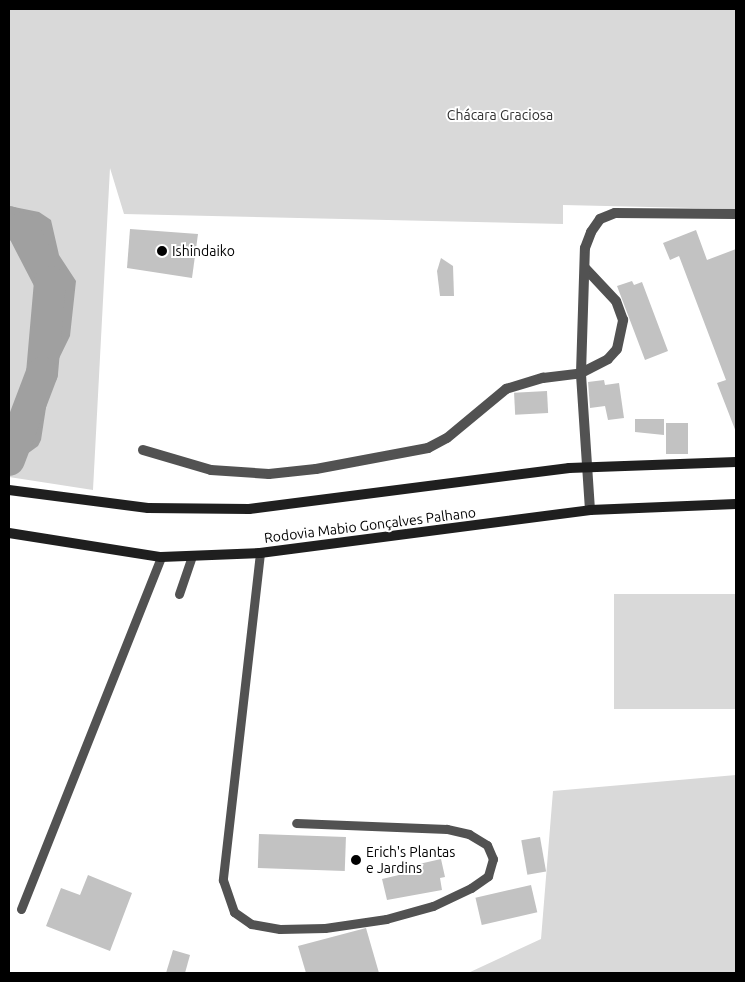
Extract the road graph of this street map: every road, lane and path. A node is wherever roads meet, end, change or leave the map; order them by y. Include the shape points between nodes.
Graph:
1 (736, 214) edge
2 (585, 268) junction
3 (581, 373) junction
4 (143, 450) dead end
5 (736, 462) edge
6 (586, 467) junction
7 (9, 490) edge
8 (736, 504) edge
9 (590, 510) junction
10 (9, 533) edge
11 (260, 553) junction
12 (192, 556) junction
13 (161, 557) junction
14 (179, 594) dead end
15 (296, 823) dead end
16 (21, 909) dead end

1 - 2 street via 615,214 600,219 585,248
2 - 3 street
2 - 3 street via 616,302 623,320 617,349 599,366
3 - 4 street via 543,378 506,389 447,438 428,448 392,457 269,474 211,470
3 - 6 street
5 - 6 main road
6 - 7 main road via 248,509 148,508
6 - 9 street
8 - 9 main road, Rodovia Mabio Gonçalves Palhano
9 - 11 main road, Rodovia Mabio Gonçalves Palhano
10 - 13 main road, Rodovia Mabio Gonçalves Palhano
11 - 12 main road, Rodovia Mabio Gonçalves Palhano
11 - 15 lane via 223,880 234,912 250,924 280,929 325,928 386,919 433,906 471,888 488,876 494,859 487,845 468,834 447,829
12 - 13 main road, Rodovia Mabio Gonçalves Palhano
12 - 14 lane
13 - 16 lane

